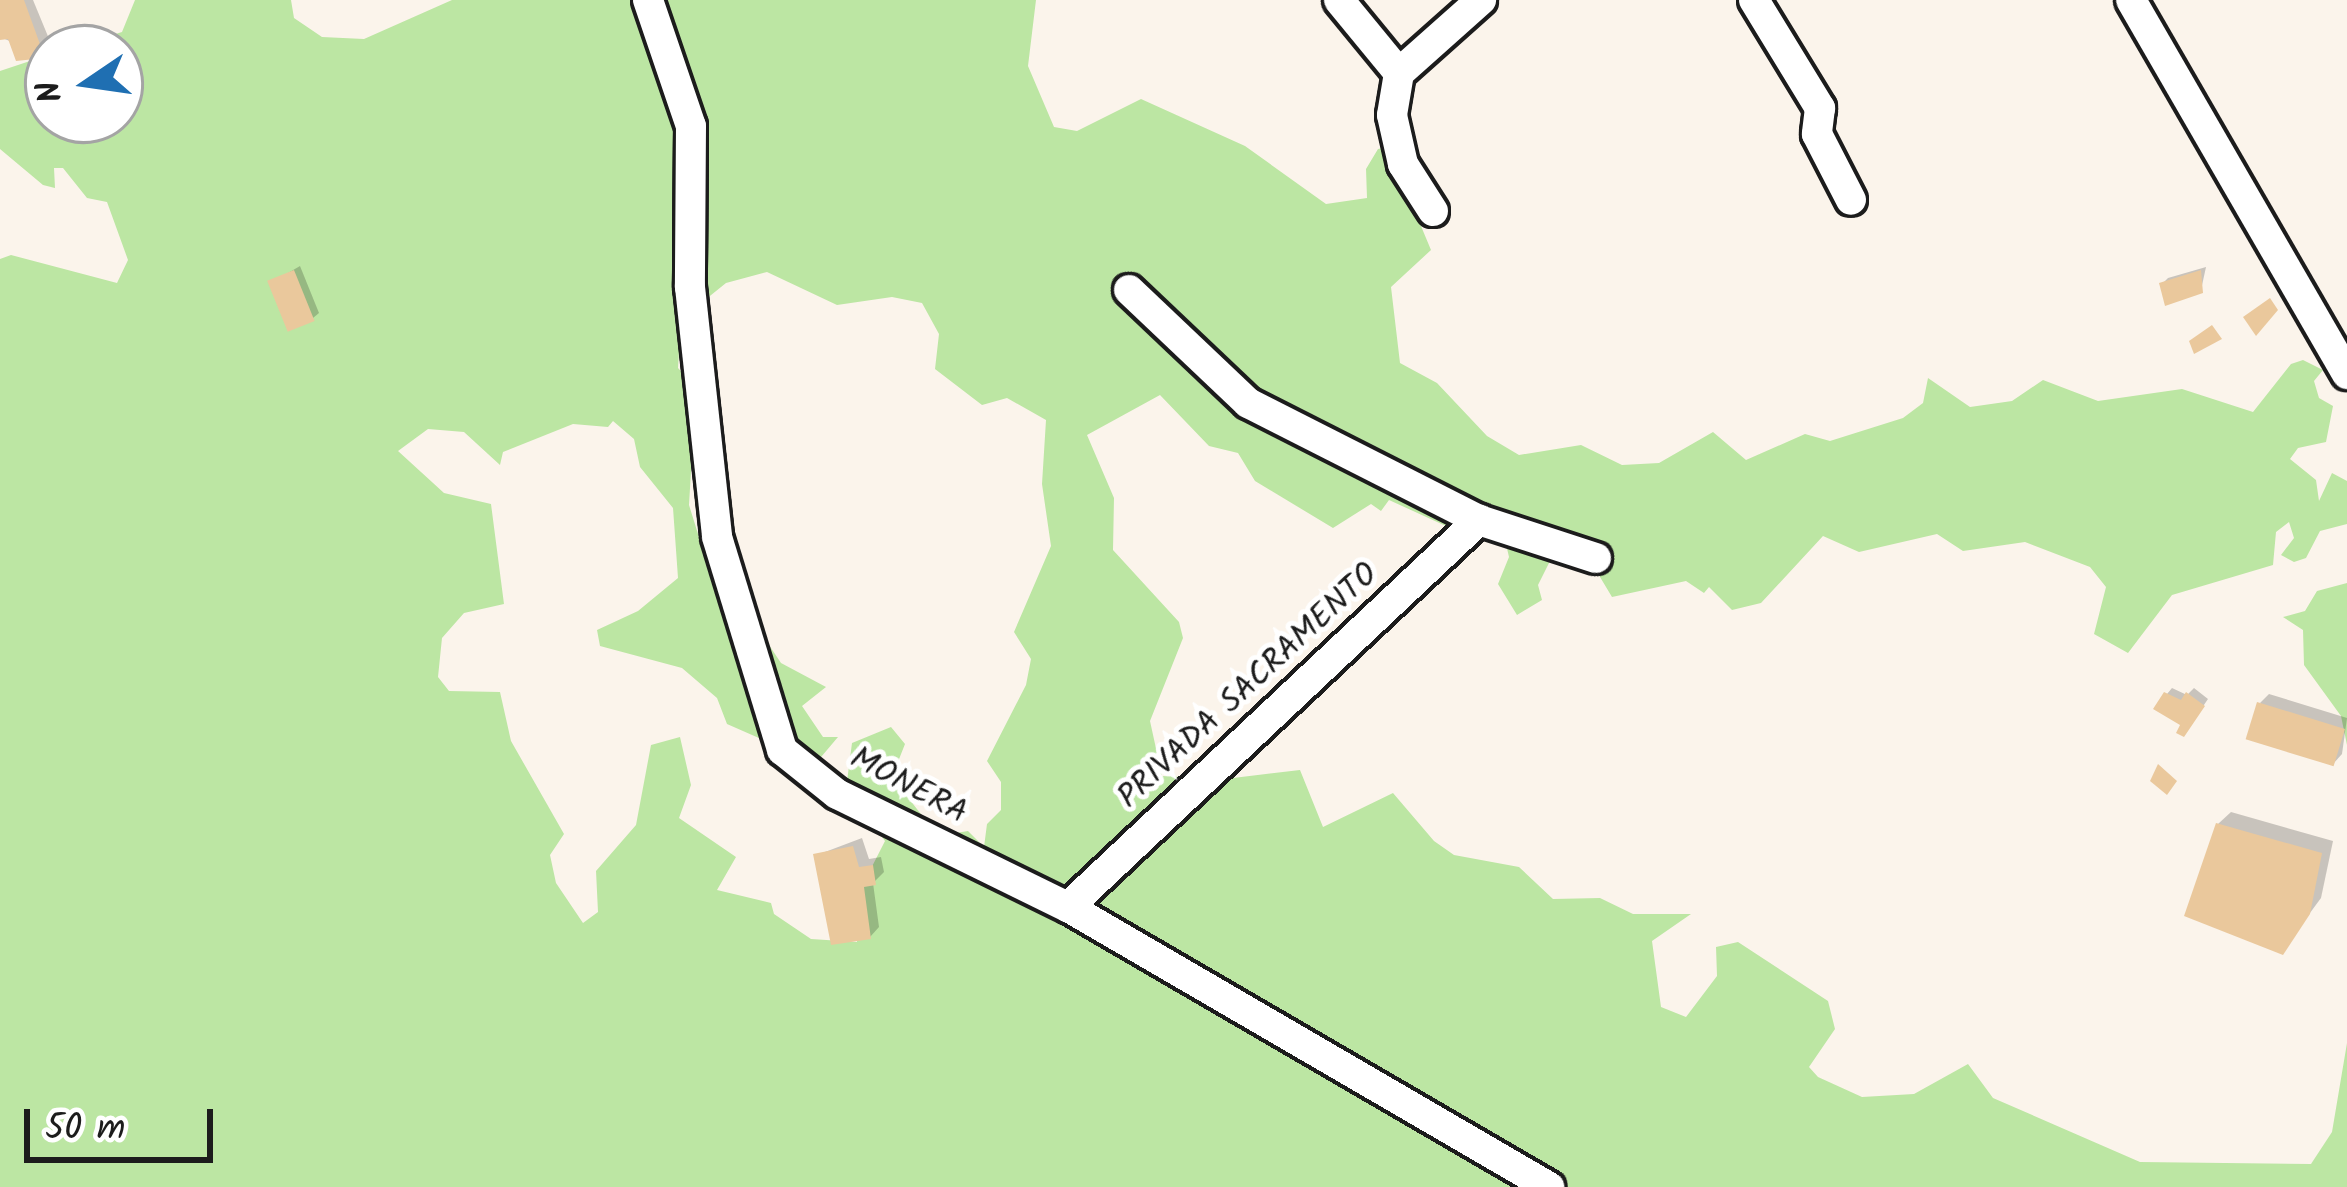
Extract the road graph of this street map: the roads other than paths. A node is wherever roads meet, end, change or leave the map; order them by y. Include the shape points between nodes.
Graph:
1 (649, 0) edge
2 (1339, 0) edge
3 (1480, 0) edge
4 (1754, 0) edge
5 (2131, 0) edge
6 (1399, 73) junction
7 (1852, 200) dead end
8 (1432, 211) dead end
9 (1129, 290) dead end
10 (2347, 374) edge
11 (1479, 520) junction
12 (1596, 558) dead end
13 (1068, 907) junction
14 (1550, 1187) edge

1 - 13 street, MONERA via 692,126 690,287 717,537 782,750 836,794
2 - 6 street
3 - 6 street
4 - 7 street via 1820,108 1817,134
5 - 10 street
6 - 8 street via 1393,115 1403,164
9 - 11 street via 1248,403
11 - 12 street
11 - 13 street, PRIVADA SACRAMENTO
13 - 14 street, MONERA

